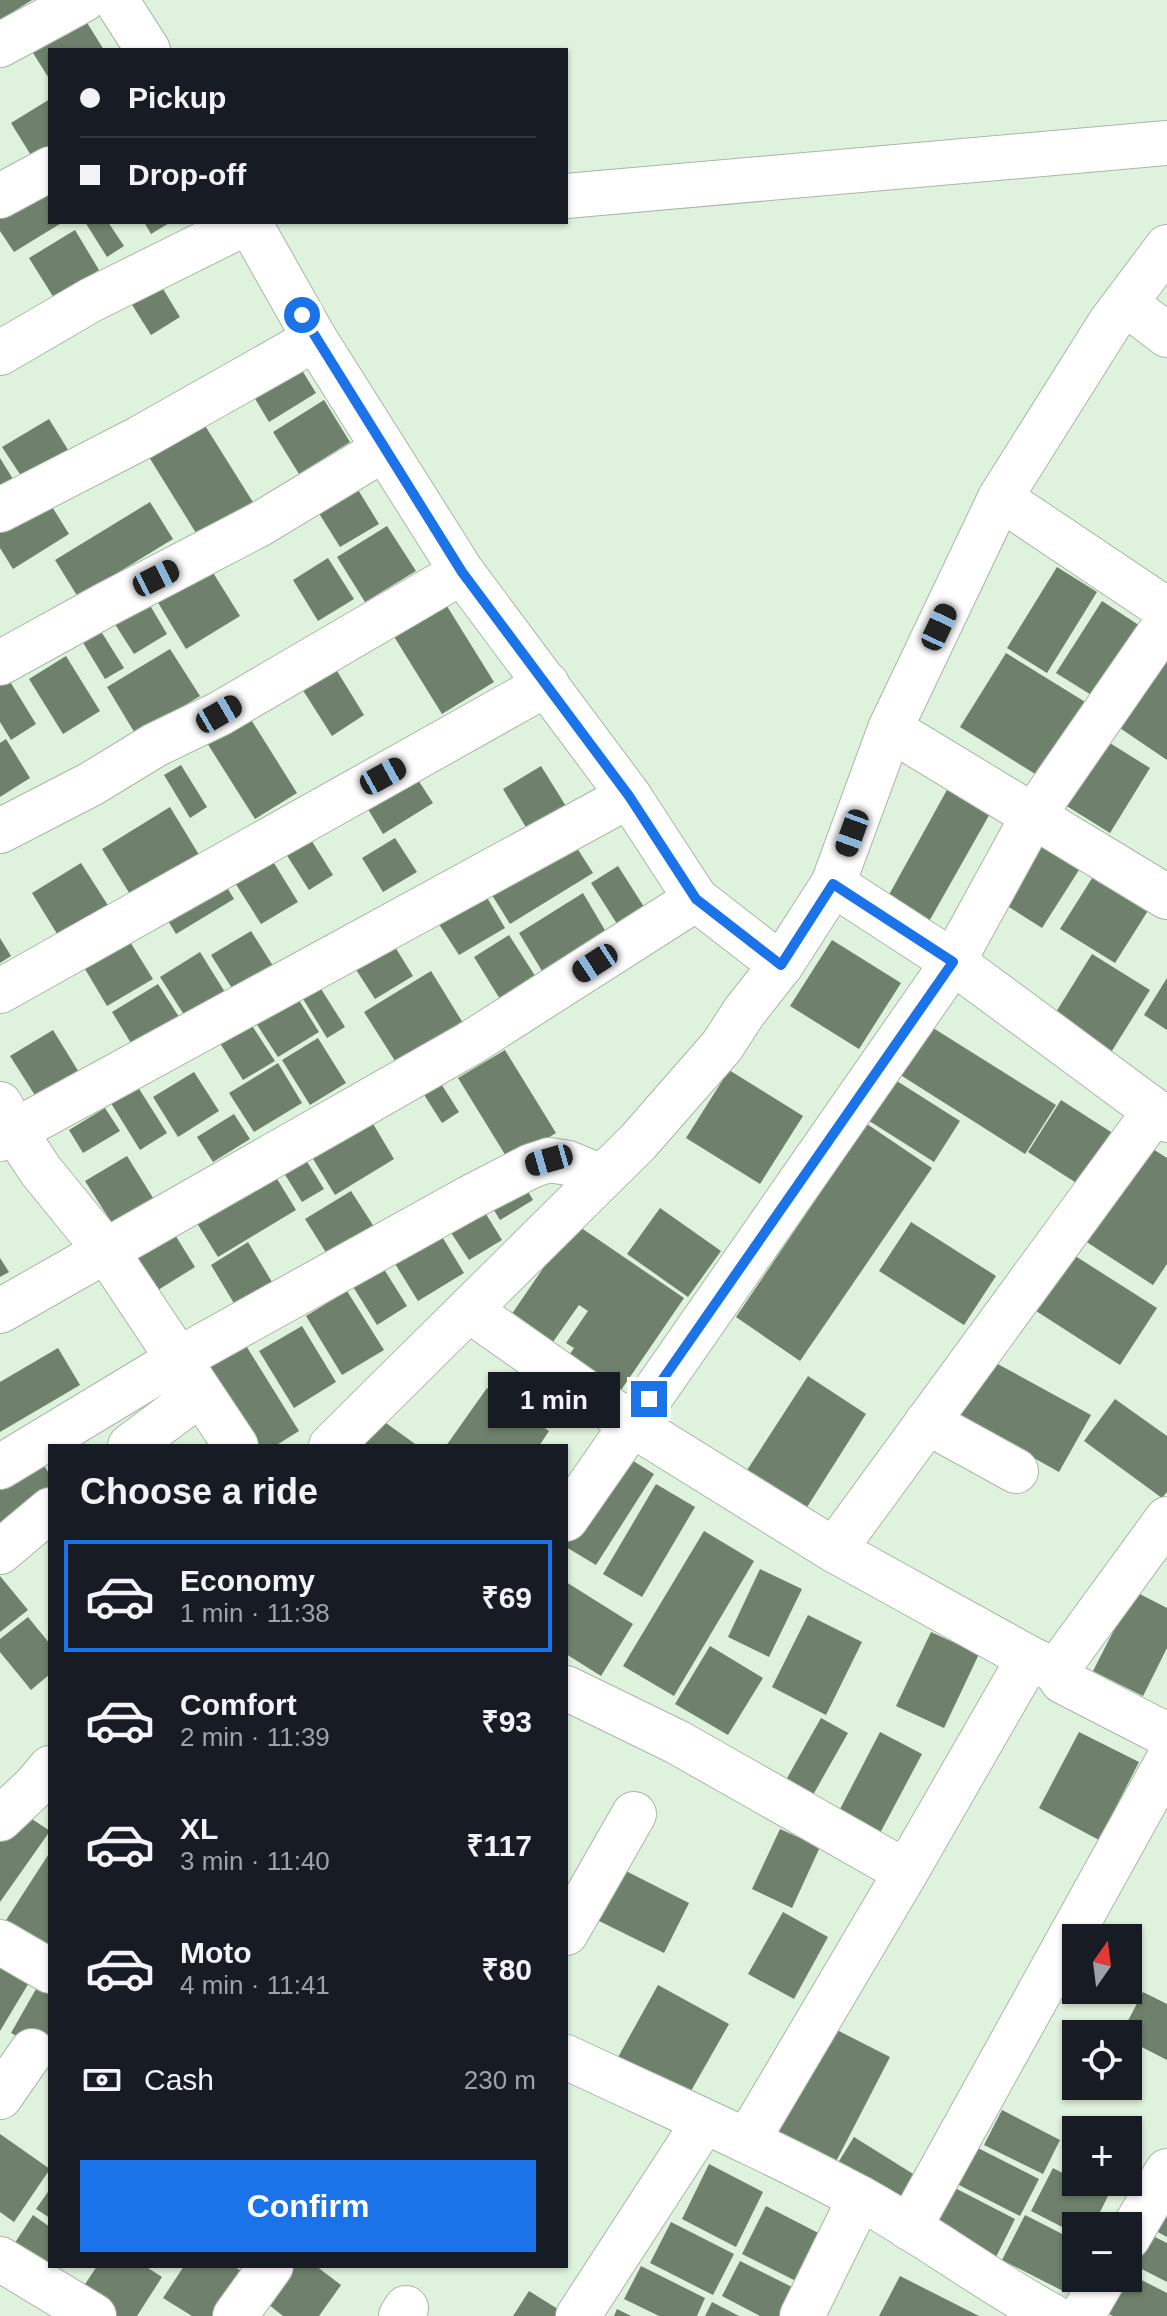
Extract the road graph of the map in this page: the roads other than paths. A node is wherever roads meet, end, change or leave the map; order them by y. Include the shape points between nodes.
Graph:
1 (83, 0) edge
2 (116, 0) edge
3 (0, 45) edge
4 (147, 48) edge
5 (1167, 143) edge
6 (48, 170) edge
7 (0, 196) edge
8 (568, 196) edge
9 (244, 224) edge
10 (249, 224) edge
11 (1167, 247) edge
12 (1125, 303) junction
13 (1167, 335) edge
14 (315, 339) junction
15 (0, 353) edge
16 (384, 449) junction
17 (1000, 498) junction
18 (0, 510) edge
19 (462, 572) junction
20 (1167, 610) edge
21 (1167, 622) edge
22 (0, 663) edge
23 (547, 684) junction
24 (890, 729) junction
25 (629, 796) junction
26 (1033, 816) junction
27 (0, 831) edge
28 (833, 884) junction
29 (1167, 897) edge
30 (696, 899) junction
31 (953, 962) junction
32 (781, 965) junction
33 (0, 991) edge
34 (1161, 1116) edge
35 (5, 1125) edge
36 (602, 1177) junction
37 (107, 1252) junction
38 (469, 1310) junction
39 (0, 1311) edge
40 (189, 1377) junction
41 (927, 1422) junction
42 (631, 1424) junction
43 (48, 1444) edge
44 (48, 1444) edge
45 (132, 1444) edge
46 (235, 1444) edge
47 (333, 1444) edge
48 (0, 1467) edge
49 (1016, 1471) dead end
50 (48, 1512) edge
51 (568, 1516) edge
52 (1167, 1519) edge
53 (834, 1550) junction
54 (0, 1552) edge
55 (1043, 1664) junction
56 (568, 1689) edge
57 (1167, 1735) edge
58 (1167, 1762) edge
59 (48, 1770) edge
60 (634, 1814) dead end
61 (0, 1819) edge
62 (906, 1872) junction
63 (568, 1930) edge
64 (0, 1942) edge
65 (48, 1970) edge
66 (32, 2051) dead end
67 (568, 2058) edge
68 (0, 2097) edge
69 (704, 2122) junction
70 (747, 2141) junction
71 (1167, 2171) edge
72 (860, 2198) junction
73 (1142, 2214) edge
74 (909, 2228) junction
75 (0, 2259) edge
76 (270, 2268) edge
77 (583, 2271) edge
78 (1096, 2292) edge
79 (80, 2293) edge
80 (1025, 2310) edge
81 (235, 2316) edge
82 (578, 2316) edge
83 (802, 2316) edge
84 (1082, 2316) edge

1 - 3 street
2 - 4 street
5 - 8 street
6 - 7 street
9 - 15 street via 91,300
10 - 14 street
11 - 12 street
12 - 13 street
12 - 17 street
14 - 16 street
14 - 18 street
16 - 19 street
16 - 22 street via 260,524
17 - 20 street
17 - 24 street
19 - 23 street
19 - 27 street via 219,714
21 - 26 street
23 - 25 street
23 - 33 street
24 - 26 street
24 - 28 street
25 - 30 street
25 - 35 street
26 - 29 street
26 - 31 street
28 - 31 street
28 - 32 street
30 - 32 street
30 - 37 street via 469,1044
31 - 34 street
31 - 42 street
32 - 36 street via 699,1073
34 - 41 street
35 - 37 street
36 - 38 street
36 - 40 street via 549,1160 531,1166 469,1198
37 - 39 street
37 - 40 street
38 - 42 street
38 - 47 street
40 - 44 street
40 - 45 street
40 - 46 street
41 - 49 street
41 - 53 street
42 - 51 street
42 - 53 street
43 - 48 street
50 - 54 street
52 - 55 street
53 - 55 street
55 - 57 street via 1062,1681
55 - 62 street
56 - 62 street via 677,1742
58 - 74 street
59 - 61 street
60 - 63 street
62 - 70 street
64 - 65 street
66 - 68 street
67 - 69 street
69 - 70 street
69 - 77 street
70 - 72 street
71 - 73 street
72 - 74 street
72 - 83 street
74 - 80 street
75 - 79 street
76 - 81 street
77 - 82 street
78 - 84 street

